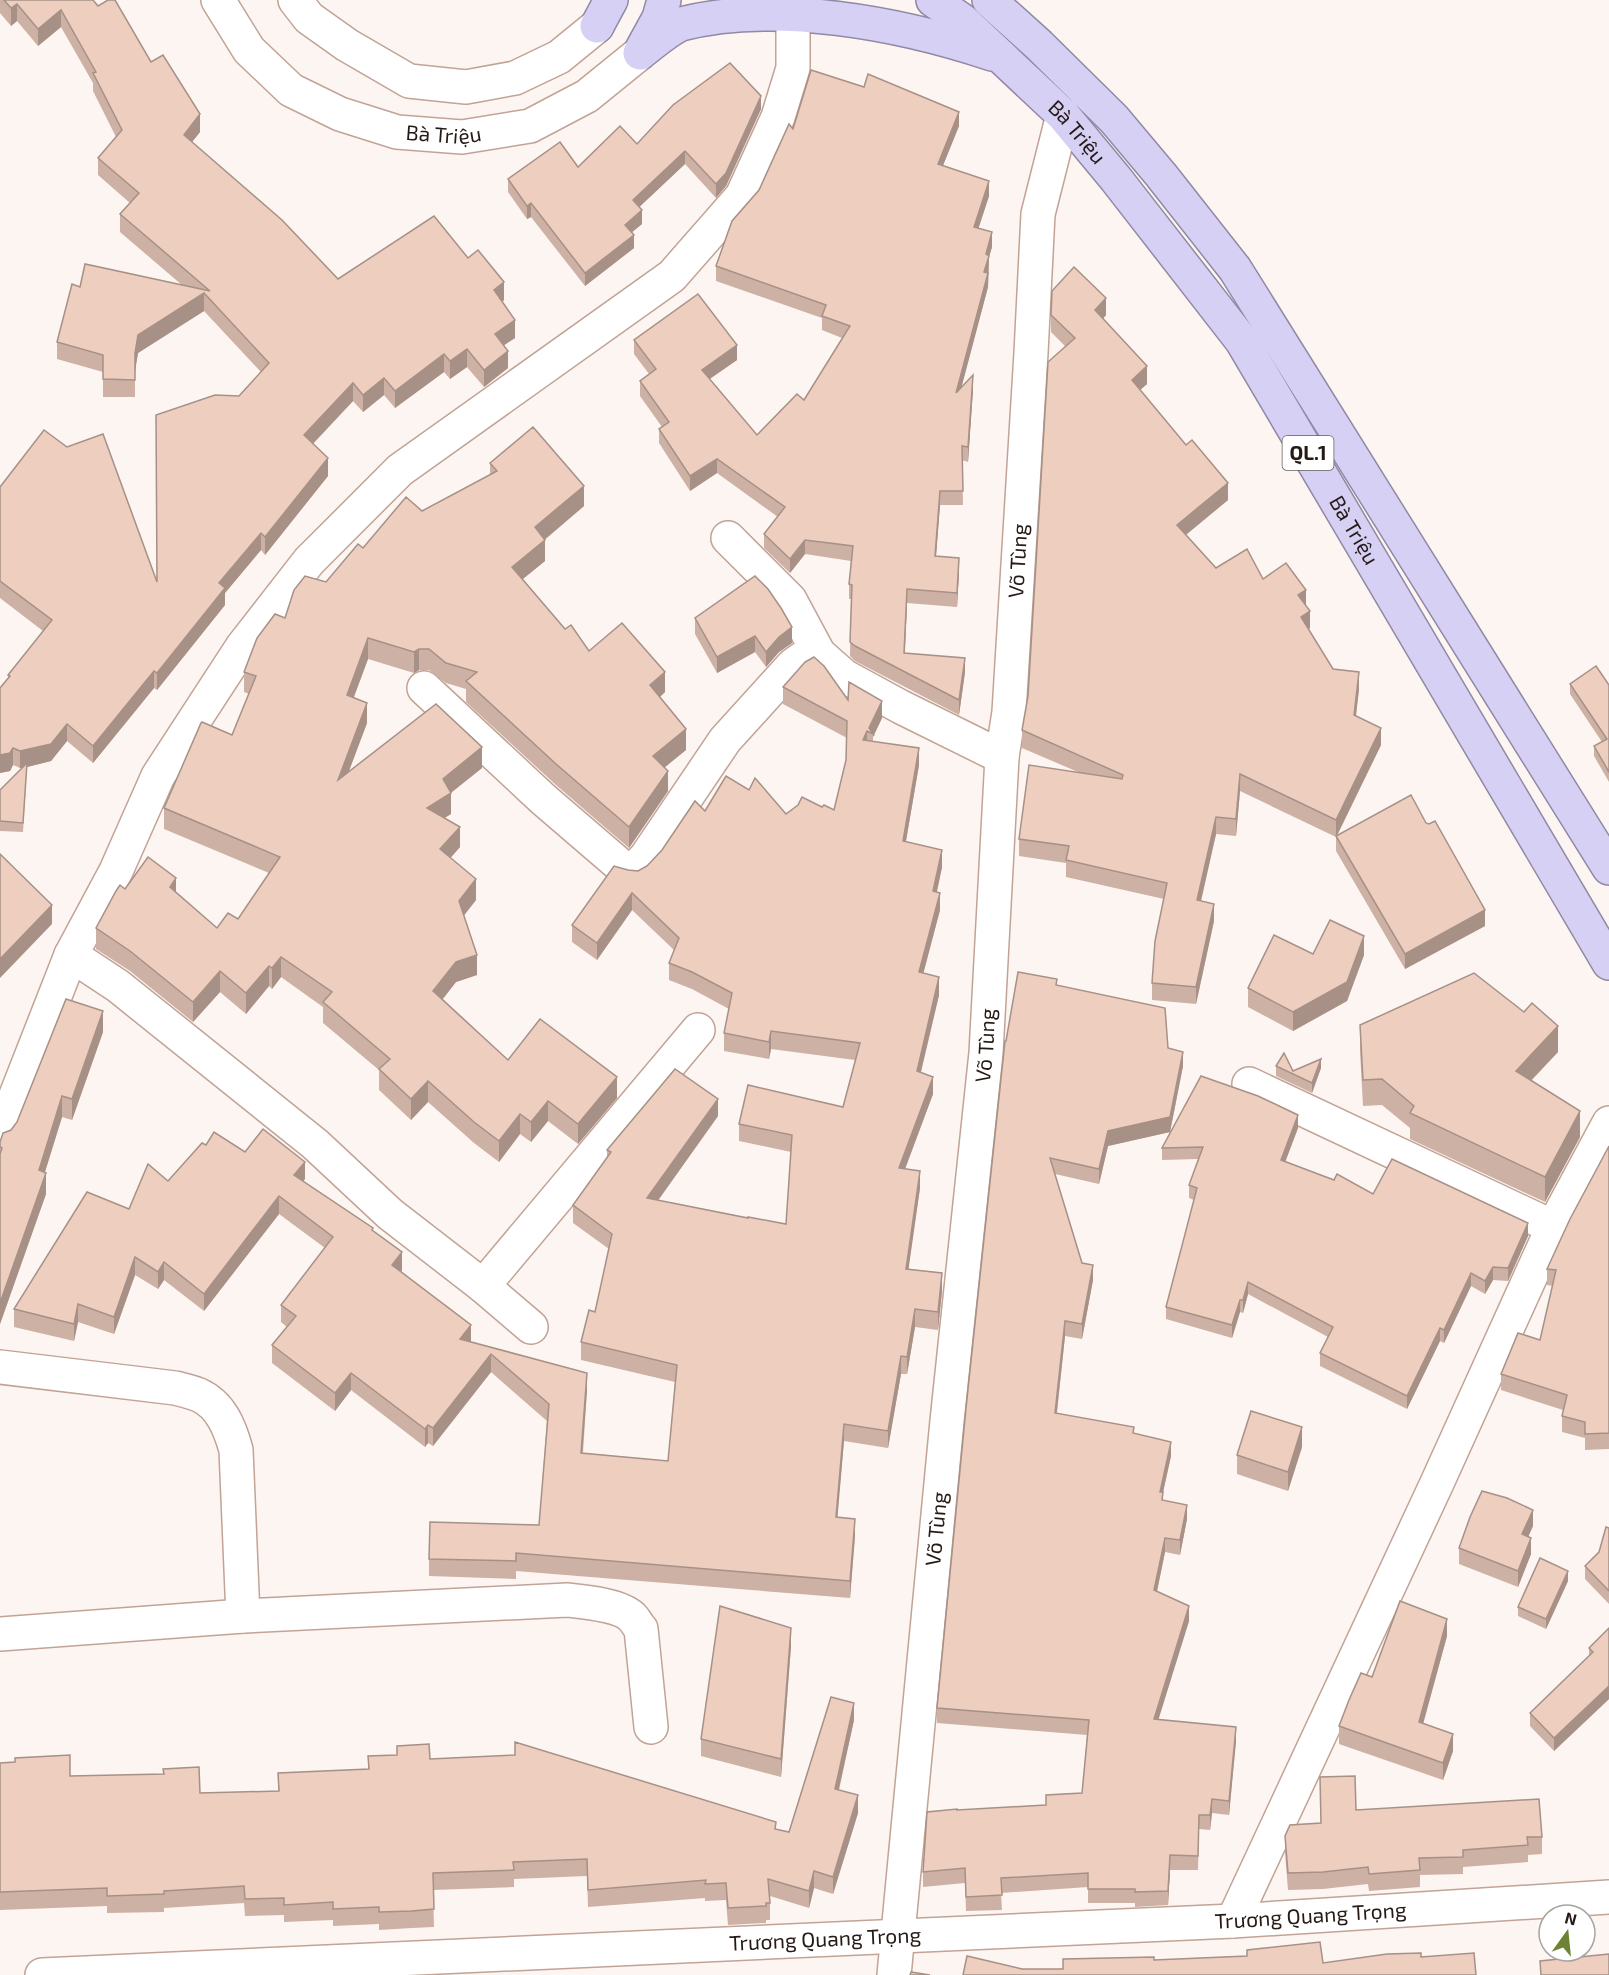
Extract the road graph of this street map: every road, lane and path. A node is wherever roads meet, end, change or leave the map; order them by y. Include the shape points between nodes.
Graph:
1 (218, 0) edge
2 (295, 0) edge
3 (664, 0) edge
4 (933, 0) edge
5 (989, 0) edge
6 (788, 4) edge
7 (604, 13) edge
8 (640, 53) junction
9 (1001, 57) junction
10 (1063, 115) junction
11 (728, 537) dead end
12 (819, 654) junction
13 (424, 688) dead end
14 (1002, 757) junction
15 (1609, 868) edge
16 (71, 955) junction
17 (1609, 963) edge
18 (699, 1030) dead end
19 (1249, 1084) dead end
20 (1609, 1123) edge
21 (0, 1136) edge
22 (1553, 1227) junction
23 (483, 1286) junction
24 (531, 1327) dead end
25 (0, 1367) edge
26 (243, 1616) junction
27 (0, 1634) edge
28 (651, 1727) dead end
29 (1609, 1897) edge
30 (1233, 1921) junction
31 (899, 1936) junction
32 (42, 1975) edge
33 (894, 1975) edge

1 - 8 street, Bà Triệu via 249,50 291,90 340,114 397,132 462,137 530,126 587,96
2 - 7 street via 309,18 347,45 409,81 466,87 515,78 559,57
3 - 8 highway, Bà Triệu
4 - 9 highway, Bà Triệu / QL.1 via 963,21
5 - 15 highway, Bà Triệu / QL.1 via 1114,119 1235,269
6 - 8 highway via 729,10 679,25
6 - 9 highway via 835,11
6 - 16 street via 793,68 778,117 742,196 672,276 400,470 309,561 242,647 158,776 116,871
9 - 10 highway, Bà Triệu / QL.1
10 - 14 street, Võ Tùng via 1038,214 1009,712
10 - 17 highway, Bà Triệu / QL.1 via 1242,341
11 - 12 street via 790,600
12 - 13 street via 793,665 725,740 634,870 621,866 543,799
12 - 14 street via 844,676
14 - 31 street, Võ Tùng via 986,1053
16 - 21 street
16 - 23 street via 150,1011 315,1144 390,1214
18 - 23 street
19 - 22 street
20 - 22 street
22 - 30 street
23 - 24 street
25 - 26 street via 175,1388 199,1395 218,1410 231,1430 236,1450
26 - 27 street
26 - 28 street via 567,1600 597,1604 632,1616 641,1629
29 - 30 street, Trương Quang Trọng
30 - 31 street, Trương Quang Trọng
31 - 32 street, Trương Quang Trọng
31 - 33 street, Võ Tùng

